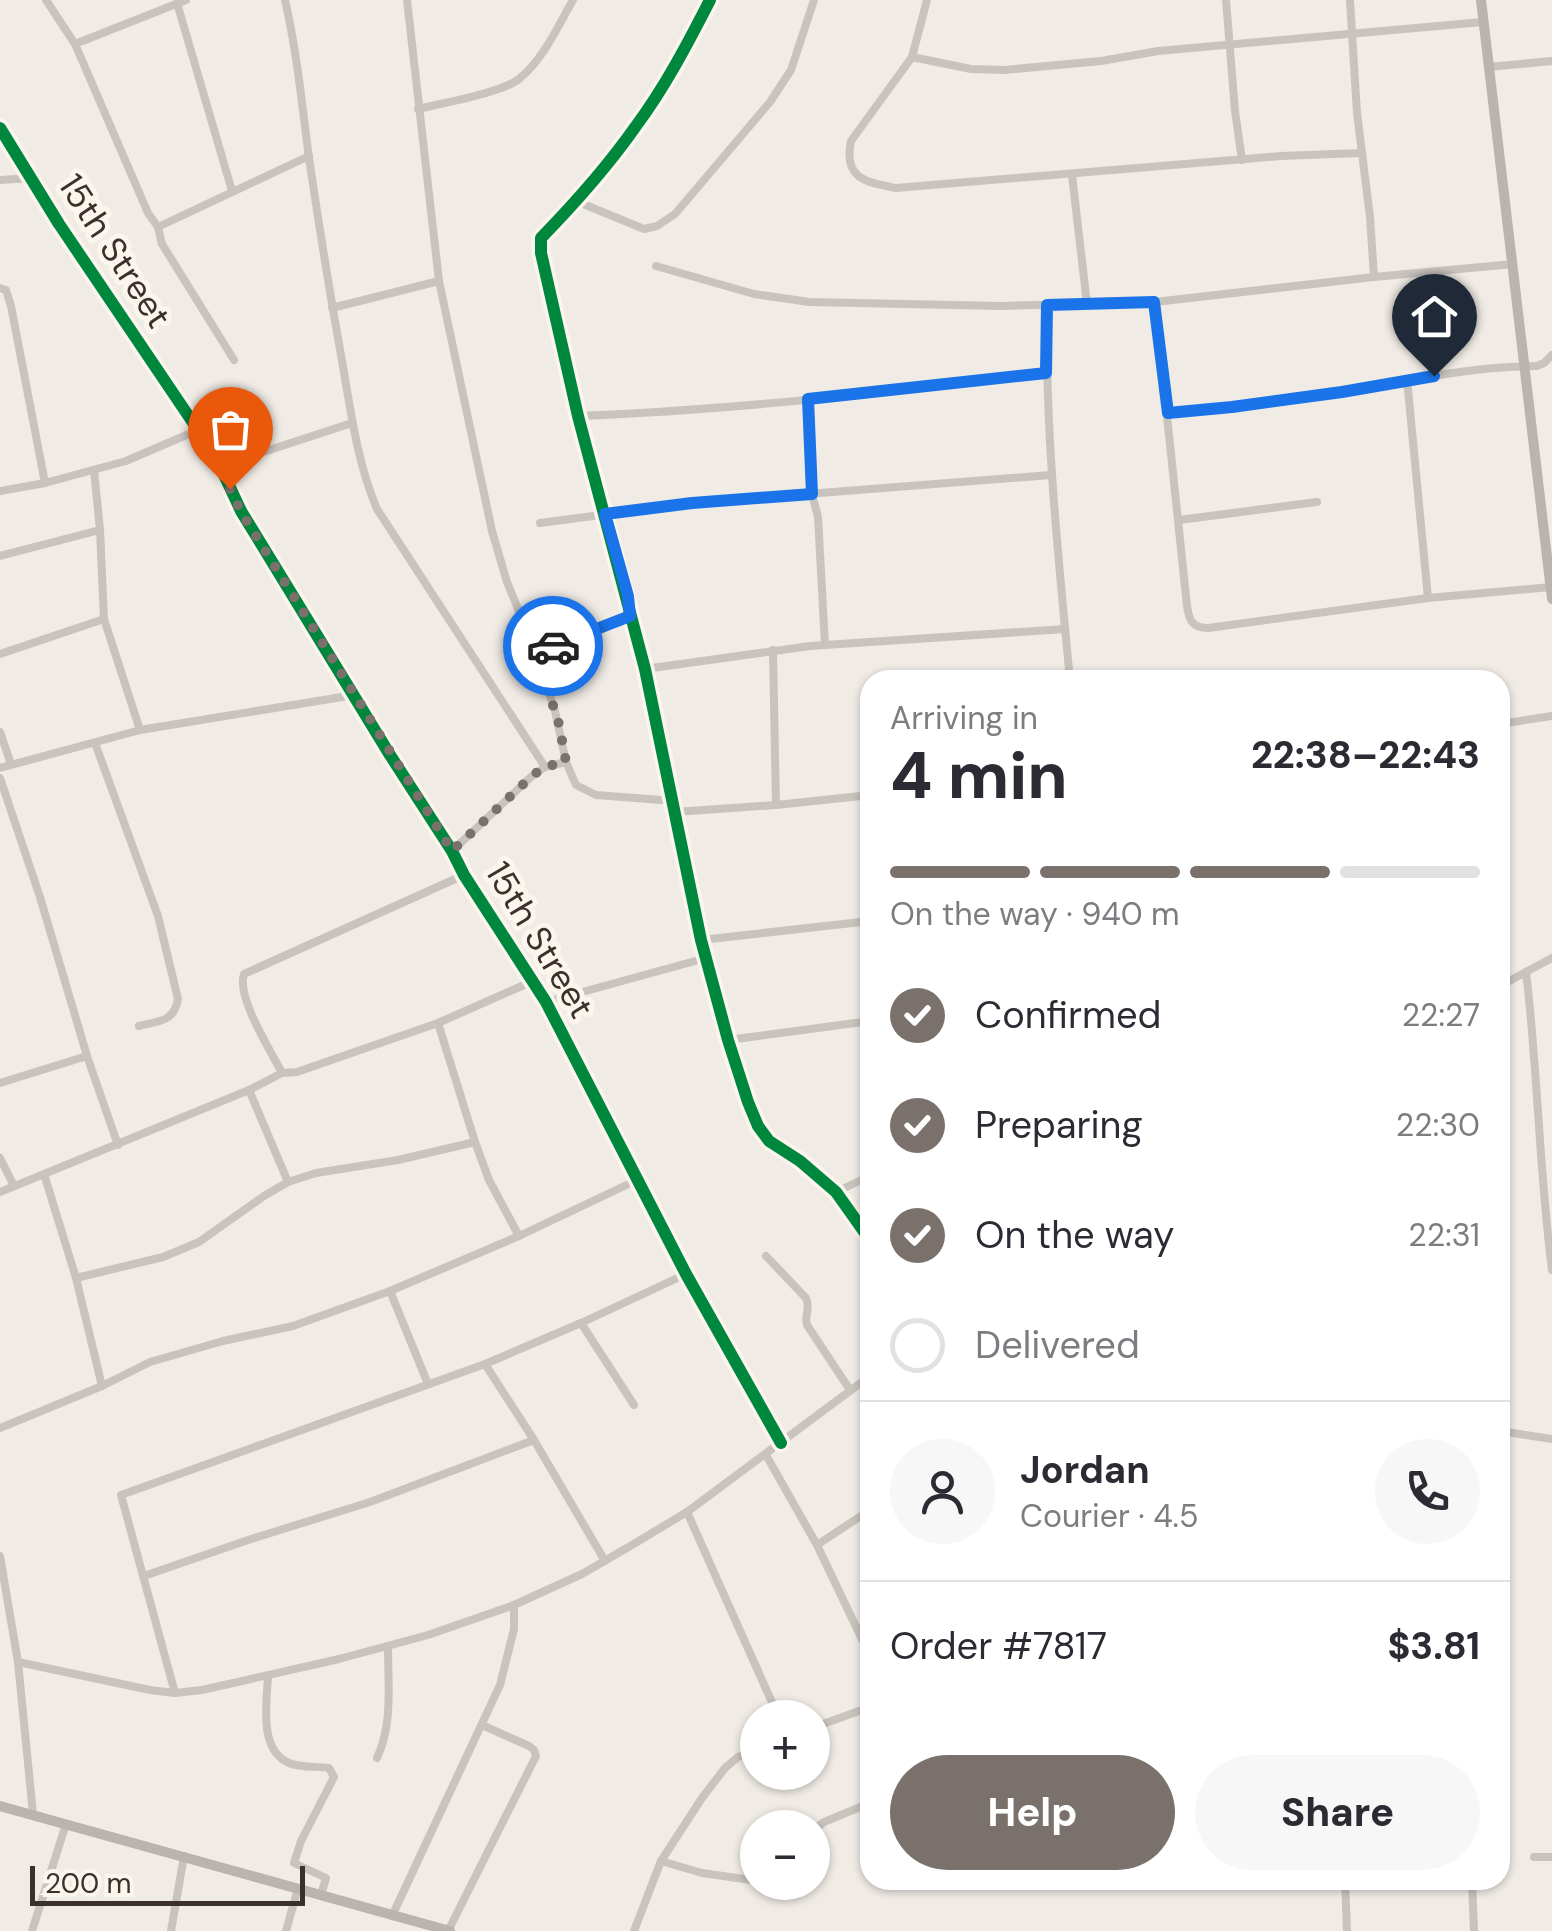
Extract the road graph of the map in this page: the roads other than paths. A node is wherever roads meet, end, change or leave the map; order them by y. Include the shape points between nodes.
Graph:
1 (46, 0) edge
2 (286, 0) edge
3 (407, 0) edge
4 (573, 0) edge
5 (710, 0) edge
6 (814, 0) edge
7 (927, 0) edge
8 (1226, 0) edge
9 (1350, 0) edge
10 (1480, 0) edge
11 (182, 2) edge
12 (1483, 22) junction
13 (1352, 34) junction
14 (74, 44) junction
15 (1230, 46) junction
16 (912, 57) junction
17 (1552, 61) edge
18 (1488, 67) junction
19 (418, 109) junction
20 (0, 128) edge
21 (1361, 152) junction
22 (309, 156) junction
23 (1242, 160) junction
24 (1072, 175) junction
25 (32, 178) junction
26 (0, 180) edge
27 (232, 192) junction
28 (576, 201) junction
29 (158, 227) junction
30 (1513, 264) junction
31 (656, 266) dead end
32 (1374, 277) junction
33 (439, 282) junction
34 (0, 288) edge
35 (1154, 302) junction
36 (1087, 304) junction
37 (1047, 305) junction
38 (332, 308) junction
39 (1552, 356) edge
40 (234, 360) dead end
41 (1524, 366) junction
42 (1046, 373) junction
43 (1407, 380) junction
44 (808, 399) junction
45 (1168, 413) junction
46 (578, 416) junction
47 (352, 423) junction
48 (198, 430) junction
49 (220, 466) junction
50 (94, 470) junction
51 (1051, 475) junction
52 (1537, 476) junction
53 (1552, 481) edge
54 (45, 483) junction
55 (0, 492) edge
56 (812, 494) junction
57 (1318, 502) dead end
58 (605, 514) junction
59 (1179, 520) junction
60 (540, 523) dead end
61 (100, 530) junction
62 (0, 556) edge
63 (1551, 593) edge
64 (1428, 598) junction
65 (630, 616) junction
66 (104, 619) junction
67 (1065, 629) junction
68 (825, 645) junction
69 (773, 650) junction
70 (536, 653) junction
71 (0, 654) edge
72 (645, 670) junction
73 (1069, 670) edge
74 (354, 695) junction
75 (1552, 716) edge
76 (1510, 722) edge
77 (140, 730) junction
78 (0, 732) edge
79 (95, 742) junction
80 (566, 762) junction
81 (11, 764) junction
82 (544, 767) junction
83 (0, 768) edge
84 (0, 778) edge
85 (860, 796) edge
86 (674, 801) junction
87 (776, 805) junction
88 (676, 812) junction
89 (452, 851) junction
90 (464, 875) junction
91 (860, 922) edge
92 (701, 940) junction
93 (706, 958) junction
94 (1552, 958) edge
95 (1526, 972) junction
96 (534, 981) junction
97 (1510, 981) edge
98 (546, 1002) junction
99 (860, 1022) edge
100 (438, 1023) junction
101 (140, 1026) dead end
102 (728, 1040) junction
103 (87, 1056) junction
104 (282, 1074) junction
105 (0, 1083) edge
106 (248, 1090) junction
107 (475, 1142) junction
108 (118, 1145) junction
109 (0, 1158) edge
110 (44, 1174) junction
111 (637, 1180) junction
112 (860, 1181) edge
113 (288, 1182) junction
114 (14, 1186) junction
115 (0, 1192) edge
116 (836, 1192) junction
117 (860, 1226) edge
118 (519, 1236) junction
119 (766, 1256) dead end
120 (1552, 1270) edge
121 (686, 1274) junction
122 (76, 1278) junction
123 (390, 1291) junction
124 (582, 1323) junction
125 (485, 1364) junction
126 (860, 1383) edge
127 (428, 1384) junction
128 (102, 1386) junction
129 (850, 1390) junction
130 (634, 1406) dead end
131 (0, 1428) edge
132 (1510, 1433) edge
133 (1552, 1439) edge
134 (534, 1440) junction
135 (781, 1443) junction
136 (766, 1456) junction
137 (687, 1512) junction
138 (860, 1517) edge
139 (817, 1545) junction
140 (0, 1556) edge
141 (605, 1561) junction
142 (144, 1576) junction
143 (514, 1605) junction
144 (860, 1635) edge
145 (388, 1647) junction
146 (18, 1662) junction
147 (268, 1675) junction
148 (176, 1694) junction
149 (771, 1700) edge
150 (860, 1711) edge
151 (830, 1721) edge
152 (482, 1725) junction
153 (740, 1756) edge
154 (377, 1758) dead end
155 (0, 1806) edge
156 (860, 1807) edge
157 (33, 1814) junction
158 (830, 1820) edge
159 (66, 1824) junction
160 (184, 1856) junction
161 (1534, 1857) dead end
162 (1552, 1857) edge
163 (661, 1861) junction
164 (740, 1878) edge
165 (298, 1888) junction
166 (1345, 1890) edge
167 (1472, 1890) edge
168 (321, 1895) junction
169 (392, 1916) junction
170 (32, 1931) edge
171 (171, 1931) edge
172 (286, 1931) edge
173 (449, 1931) edge
174 (634, 1931) edge
175 (1346, 1931) edge
176 (1474, 1931) edge

1 - 14 street
2 - 22 street
3 - 19 street
4 - 19 street via 517,81
5 - 28 street via 637,126
6 - 28 street via 792,70 675,214 644,229
7 - 16 street
8 - 15 street
9 - 13 street
10 - 12 main road
11 - 14 street
11 - 27 street
12 - 13 street
12 - 18 main road
13 - 15 street
13 - 21 street
14 - 29 street
15 - 16 street via 1004,70
15 - 23 street
16 - 24 street via 851,141 848,153 864,182 896,188
17 - 18 street
18 - 30 main road
19 - 33 street
20 - 25 street, 15th Street
21 - 23 street
21 - 32 street
22 - 27 street
22 - 38 street
23 - 24 street
24 - 36 street
25 - 26 street
25 - 48 street, 15th Street
27 - 29 street
28 - 46 street via 541,238
29 - 40 street
30 - 32 street
30 - 41 main road
31 - 37 street via 809,302
32 - 35 street
33 - 38 street
33 - 70 street via 492,532
34 - 54 street via 11,306
35 - 36 street
35 - 45 street
36 - 37 street
37 - 42 street
38 - 47 street
39 - 41 street
41 - 43 street
41 - 52 main road
42 - 44 street
42 - 51 street
43 - 45 street
43 - 64 street
44 - 46 street
44 - 56 street
45 - 59 street
46 - 58 street
47 - 49 street
47 - 82 street via 377,509
48 - 49 street, 15th Street
48 - 50 street
49 - 74 street, 15th Street via 241,512
50 - 54 street
50 - 61 street
51 - 56 street
51 - 67 street
52 - 53 street
52 - 63 main road
54 - 55 street
56 - 58 street
56 - 68 street
57 - 59 street
58 - 60 street
58 - 65 street
59 - 64 street via 1188,617 1200,628
61 - 62 street
61 - 66 street
63 - 64 street
65 - 70 street
65 - 72 street
66 - 71 street
66 - 77 street
67 - 68 street
67 - 73 street
68 - 69 street
69 - 72 street
69 - 87 street
70 - 80 street
72 - 86 street
74 - 77 street
74 - 89 street, 15th Street
75 - 76 street
77 - 79 street
78 - 81 street
79 - 81 street
79 - 101 street via 158,916 178,1000 170,1018
80 - 82 street
80 - 86 street via 586,792
81 - 83 street
82 - 89 street
84 - 103 street
85 - 87 street
86 - 88 street
87 - 88 street
88 - 92 street
89 - 90 street, 15th Street
90 - 96 street, 15th Street
90 - 104 street via 244,974 248,1003
91 - 92 street
92 - 93 street
93 - 98 street
93 - 102 street
94 - 95 street
95 - 97 street
95 - 120 street
96 - 98 street, 15th Street
96 - 100 street
98 - 111 street, 15th Street
99 - 102 street
100 - 104 street
100 - 107 street
102 - 116 street via 758,1126
103 - 105 street
103 - 108 street
104 - 106 street
106 - 108 street
106 - 113 street
107 - 113 street
107 - 118 street
108 - 110 street
109 - 114 street
110 - 114 street
110 - 122 street
111 - 118 street
111 - 121 street, 15th Street
112 - 116 street
113 - 122 street via 199,1242
114 - 115 street
116 - 117 street
118 - 123 street
119 - 129 street via 806,1298 807,1325
121 - 124 street
121 - 135 street, 15th Street
122 - 128 street
123 - 127 street
123 - 128 street via 293,1326 150,1362
124 - 125 street
124 - 130 street
125 - 127 street
125 - 134 street
126 - 129 street
127 - 142 street via 121,1495
128 - 131 street
129 - 135 street
132 - 133 street
134 - 141 street
134 - 142 street
135 - 136 street
136 - 137 street
136 - 139 street
137 - 141 street
137 - 149 street
138 - 139 street
139 - 144 street
140 - 146 street
141 - 143 street
142 - 148 street
143 - 145 street
143 - 152 street via 509,1657
145 - 147 street
145 - 154 street via 387,1718
146 - 148 street
146 - 157 street
147 - 148 street
147 - 168 street via 268,1737 278,1757 329,1768 334,1778 294,1863 326,1878
150 - 151 street
152 - 169 street
152 - 173 street via 529,1746 536,1756
153 - 163 street via 702,1798
155 - 157 main road
156 - 158 street
157 - 159 main road
159 - 160 main road
159 - 170 street
160 - 165 main road
160 - 171 street
161 - 162 street
163 - 164 street
163 - 174 street
165 - 168 main road
165 - 172 street
166 - 175 street
167 - 176 street
168 - 169 main road
169 - 173 main road

